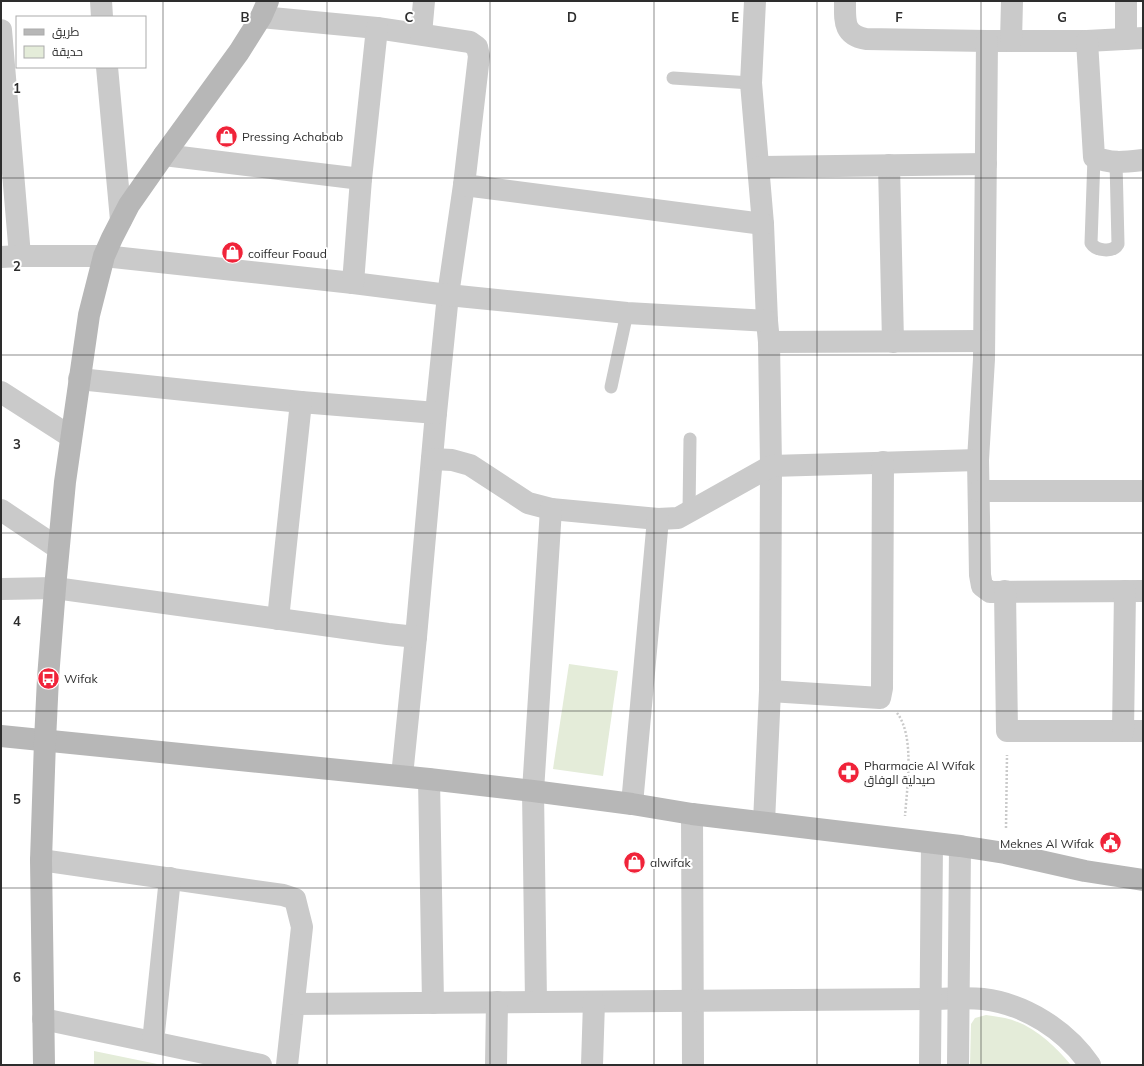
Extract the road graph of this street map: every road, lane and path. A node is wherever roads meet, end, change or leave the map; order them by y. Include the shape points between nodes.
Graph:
1 (101, 1) edge
2 (424, 1) edge
3 (754, 1) edge
4 (845, 1) edge
5 (1012, 1) edge
6 (1126, 1) edge
7 (264, 9) edge
8 (102, 16) edge
9 (377, 28) junction
10 (421, 34) junction
11 (1135, 39) edge
12 (987, 41) junction
13 (1011, 41) junction
14 (1087, 41) junction
15 (7, 43) edge
16 (107, 68) edge
17 (673, 78) dead end
18 (751, 83) junction
19 (4, 105) edge
20 (164, 155) junction
21 (1094, 157) junction
22 (1143, 160) edge
23 (1116, 162) junction
24 (986, 164) junction
25 (889, 165) junction
26 (759, 167) junction
27 (361, 179) junction
28 (464, 185) junction
29 (121, 220) junction
30 (763, 224) junction
31 (11, 256) edge
32 (104, 256) junction
33 (353, 283) junction
34 (448, 295) junction
35 (627, 313) junction
36 (768, 331) junction
37 (984, 341) junction
38 (893, 342) junction
39 (79, 379) junction
40 (611, 387) dead end
41 (1, 392) edge
42 (301, 402) junction
43 (436, 413) junction
44 (72, 437) junction
45 (690, 440) dead end
46 (432, 459) junction
47 (978, 460) junction
48 (883, 462) junction
49 (771, 466) junction
50 (979, 491) junction
51 (1143, 492) edge
52 (551, 509) junction
53 (1, 510) edge
54 (689, 512) junction
55 (658, 519) junction
56 (58, 548) junction
57 (55, 588) junction
58 (1, 589) edge
59 (1005, 591) junction
60 (1134, 591) edge
61 (278, 619) junction
62 (416, 637) junction
63 (770, 691) junction
64 (880, 698) junction
65 (1008, 731) junction
66 (1133, 731) edge
67 (1, 736) edge
68 (45, 740) junction
69 (402, 776) junction
70 (429, 779) junction
71 (533, 791) junction
72 (632, 804) junction
73 (692, 814) junction
74 (764, 822) junction
75 (904, 840) junction
76 (932, 843) junction
77 (960, 846) junction
78 (1005, 853) junction
79 (41, 860) junction
80 (170, 878) junction
81 (1143, 880) edge
82 (958, 998) junction
83 (931, 1000) junction
84 (692, 1001) junction
85 (433, 1002) junction
86 (497, 1002) junction
87 (536, 1002) junction
88 (594, 1002) junction
89 (294, 1004) junction
90 (43, 1019) junction
91 (153, 1042) junction
92 (44, 1065) edge
93 (261, 1065) edge
94 (287, 1065) edge
95 (496, 1065) edge
96 (592, 1065) edge
97 (693, 1065) edge
98 (930, 1065) edge
99 (958, 1065) edge
100 (1090, 1065) edge

1 - 8 street
2 - 10 street
3 - 18 street
4 - 12 street via 847,28 858,38
5 - 13 street
6 - 11 street
7 - 9 street
7 - 20 street via 239,52
9 - 10 street
9 - 27 street
10 - 28 street via 470,42 478,47
11 - 14 street
12 - 13 street
12 - 24 street
13 - 14 street
14 - 21 street
15 - 19 street
16 - 29 street
17 - 18 lane
18 - 26 street
19 - 31 street
20 - 27 street
20 - 29 street
21 - 23 street
21 - 23 lane via 1091,243 1097,249 1112,249 1118,244
22 - 23 street
24 - 25 street
24 - 37 street
25 - 26 street
25 - 38 street
26 - 30 street
27 - 33 street
28 - 30 street
28 - 34 street
29 - 32 street
30 - 36 street
31 - 32 street
32 - 33 street
32 - 39 street via 89,315
33 - 34 street
34 - 35 street
34 - 43 street
35 - 36 street
35 - 40 lane
36 - 38 street
36 - 49 street
37 - 38 street
37 - 47 street
39 - 42 street
39 - 44 street
41 - 44 street
42 - 43 street
42 - 61 street
43 - 46 street
44 - 56 street
45 - 54 lane
46 - 52 street via 452,460 470,465 528,503
46 - 62 street
47 - 48 street
47 - 50 street
48 - 49 street
48 - 64 street
49 - 54 street
49 - 63 street
50 - 51 street
50 - 59 street via 982,586 990,592
52 - 55 street
52 - 71 street
53 - 56 street
54 - 55 street via 678,518
55 - 72 street
56 - 57 street
57 - 58 street
57 - 61 street
57 - 68 street
59 - 60 street
59 - 65 street
60 - 66 street
61 - 62 street
62 - 69 street
63 - 64 street
63 - 74 street
64 - 75 path via 898,714 905,729 908,754
65 - 66 street
65 - 78 path
67 - 68 street
68 - 69 street
68 - 79 street
69 - 70 street
70 - 71 street
70 - 85 street
71 - 72 street
71 - 87 street
72 - 73 street
73 - 74 street
73 - 84 street
74 - 75 street
75 - 76 street
76 - 77 street
76 - 83 street
77 - 78 street
77 - 82 street
78 - 81 street via 1085,871
79 - 80 street
79 - 90 street
80 - 89 street via 295,899 302,927
80 - 91 street
82 - 83 street
82 - 99 street
82 - 100 street via 984,999 1007,1004 1029,1013 1050,1025 1068,1040
83 - 84 street
83 - 98 street
84 - 88 street
84 - 97 street
85 - 86 street
85 - 89 street
86 - 87 street
86 - 95 street
87 - 88 street
88 - 96 street
89 - 94 street
90 - 91 street
90 - 92 street
91 - 93 street

